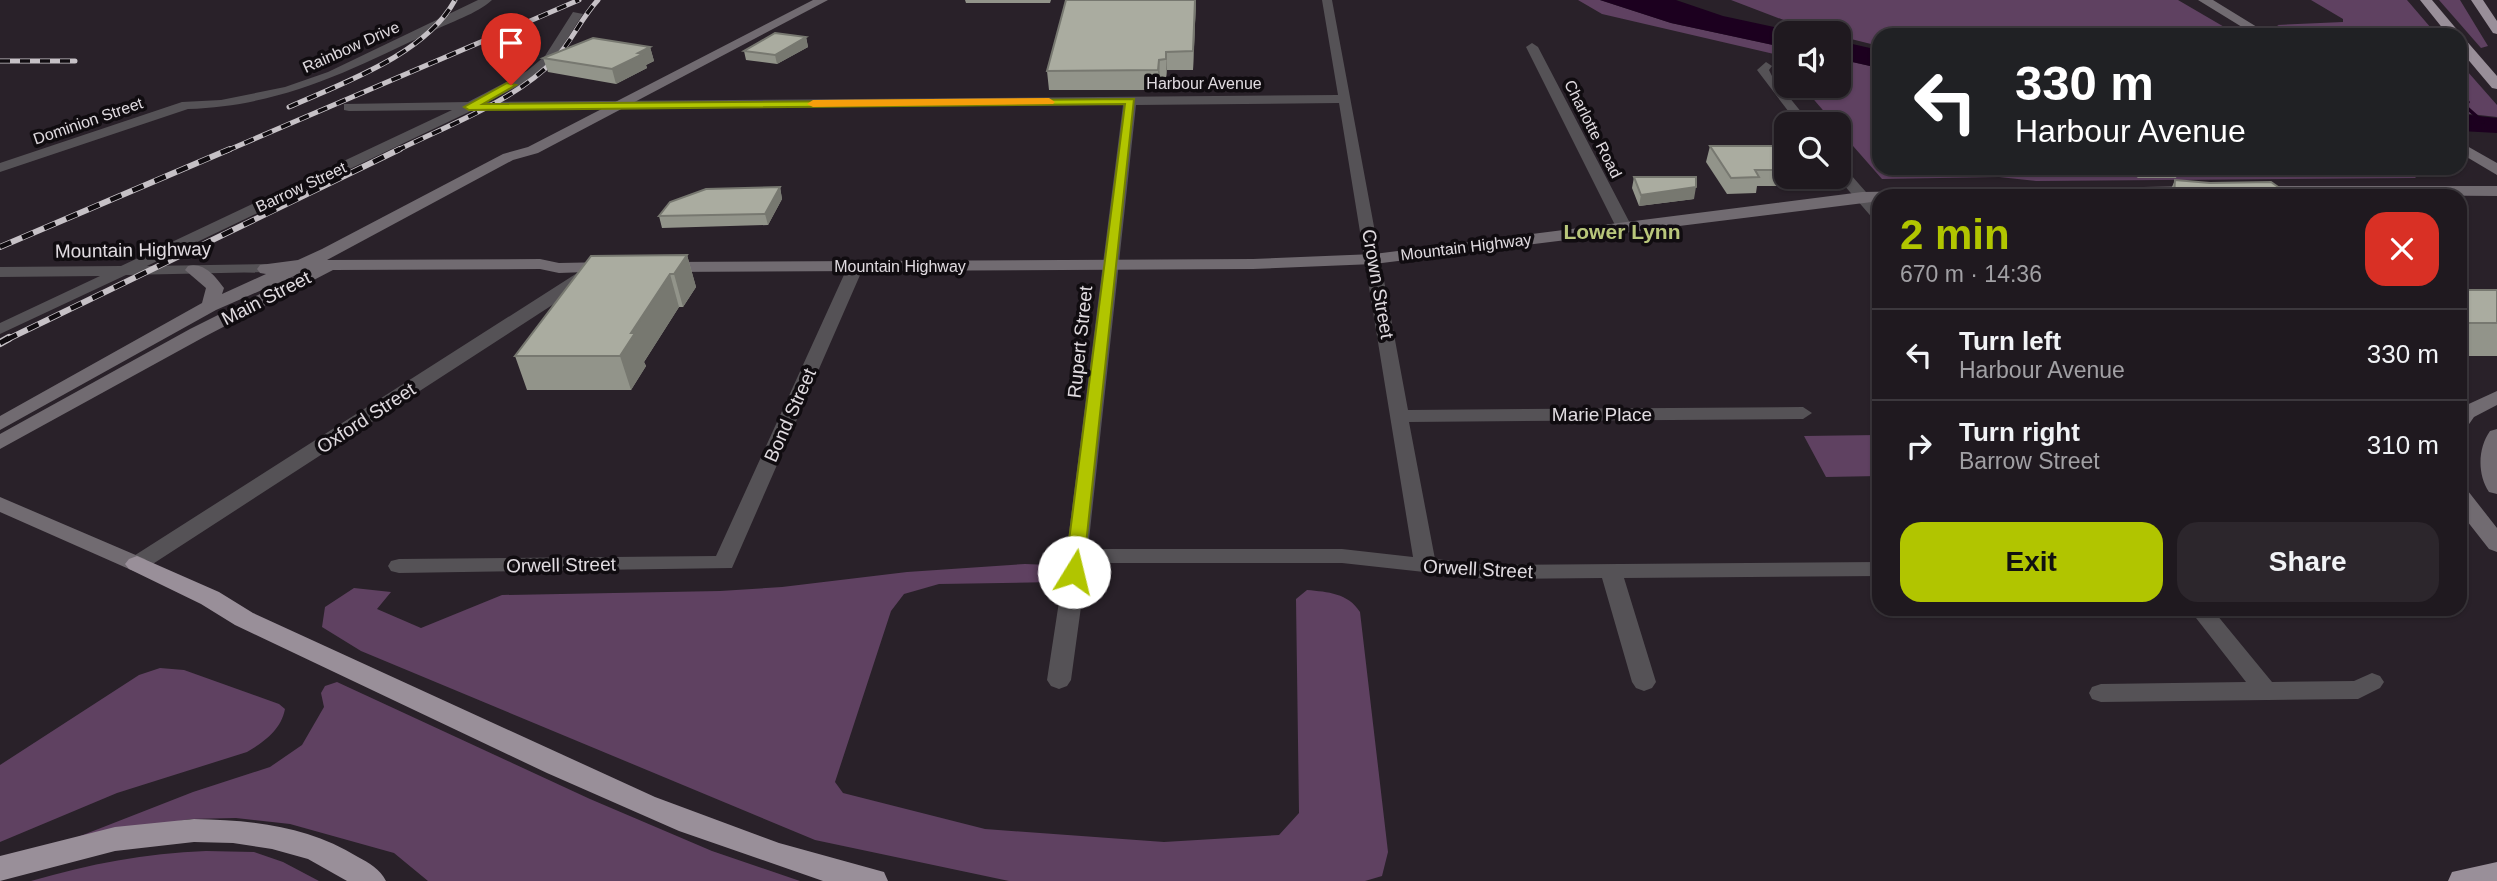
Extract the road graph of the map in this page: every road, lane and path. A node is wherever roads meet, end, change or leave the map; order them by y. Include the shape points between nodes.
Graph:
1 (487, 0) edge
2 (822, 0) edge
3 (1327, 0) edge
4 (2204, 0) edge
5 (2426, 0) edge
6 (2477, 0) edge
7 (577, 14) dead end
8 (2252, 28) edge
9 (2449, 28) edge
10 (2497, 30) edge
11 (1532, 47) dead end
12 (2467, 49) edge
13 (1766, 66) dead end
14 (2497, 85) edge
15 (1345, 99) junction
16 (1130, 101) junction
17 (187, 105) joint
18 (621, 105) junction
19 (349, 107) dead end
20 (469, 107) junction
21 (1795, 112) edge
22 (2467, 151) edge
23 (531, 152) junction
24 (0, 168) edge
25 (2497, 170) edge
26 (1851, 184) edge
27 (2467, 191) edge
28 (2497, 191) edge
29 (1862, 197) junction
30 (1872, 197) edge
31 (1872, 209) edge
32 (1624, 227) junction
33 (1374, 259) junction
34 (332, 265) junction
35 (1110, 265) junction
36 (856, 266) junction
37 (590, 267) junction
38 (559, 268) junction
39 (194, 270) junction
40 (308, 270) junction
41 (123, 271) junction
42 (273, 271) junction
43 (0, 272) edge
44 (210, 306) junction
45 (0, 329) edge
46 (2497, 397) edge
47 (1803, 413) dead end
48 (2467, 413) edge
49 (1400, 416) junction
50 (0, 424) edge
51 (2497, 435) edge
52 (0, 443) edge
53 (2497, 487) edge
54 (0, 504) edge
55 (2467, 505) edge
56 (2497, 544) edge
57 (1077, 556) junction
58 (137, 564) junction
59 (724, 564) joint
60 (399, 566) dead end
61 (1426, 568) junction
62 (1872, 569) edge
63 (1611, 572) junction
64 (2206, 616) edge
65 (1059, 680) dead end
66 (1644, 682) dead end
67 (2372, 682) dead end
68 (2265, 690) junction
69 (2101, 693) dead end
70 (0, 869) edge
71 (2497, 875) edge
72 (371, 881) edge
73 (873, 881) edge
74 (2463, 881) edge

1 - 17 street, Rainbow Drive via 332,75 268,96
2 - 18 street, Main Street
3 - 15 street, Crown Street
4 - 8 street
5 - 9 highway
6 - 10 highway
7 - 20 street, Barrow Street via 549,58 531,74
11 - 32 street, Charlotte Road
12 - 14 highway
13 - 21 street via 1766,77
15 - 16 street, Harbour Avenue
15 - 33 street, Crown Street
16 - 18 street, Harbour Avenue
16 - 35 street, Rupert Street
17 - 24 street, Dominion Street
18 - 20 street, Harbour Avenue
18 - 23 street, Main Street
19 - 20 street, Harbour Avenue
20 - 41 street, Barrow Street
22 - 25 street
23 - 34 street, Main Street via 518,167
23 - 40 street, Main Street via 508,157
26 - 29 street
27 - 28 street
29 - 30 street, Mountain Highway
29 - 31 street
29 - 32 street, Mountain Highway
32 - 33 street, Mountain Highway
33 - 35 street, Mountain Highway
33 - 49 street, Crown Street
34 - 38 street, Mountain Highway via 540,264
34 - 40 street, Main Street
35 - 36 street, Mountain Highway
35 - 57 street, Rupert Street
36 - 37 street, Mountain Highway
36 - 59 street, Bond Street
37 - 38 street, Mountain Highway
37 - 58 street, Oxford Street via 560,293
38 - 40 street, Mountain Highway via 444,276
39 - 41 street, Mountain Highway
39 - 42 street, Mountain Highway
39 - 44 street via 215,288
40 - 42 street, Mountain Highway
40 - 52 street, Main Street
41 - 43 street, Mountain Highway
41 - 45 street, Barrow Street
42 - 44 street, Main Street
44 - 50 street, Main Street
46 - 48 street
47 - 49 street, Marie Place
49 - 61 street, Crown Street
51 - 53 street via 2490,454
54 - 58 street
55 - 56 street
57 - 61 street, Orwell Street via 1342,556
57 - 65 street, Rupert Street
58 - 73 highway via 628,799 730,841
59 - 60 street, Orwell Street
61 - 63 street, Orwell Street
62 - 63 street, Orwell Street
63 - 66 street
64 - 68 street
67 - 68 street via 2358,690
68 - 69 street
70 - 72 highway via 148,834 237,832 278,837 313,848
71 - 74 highway

